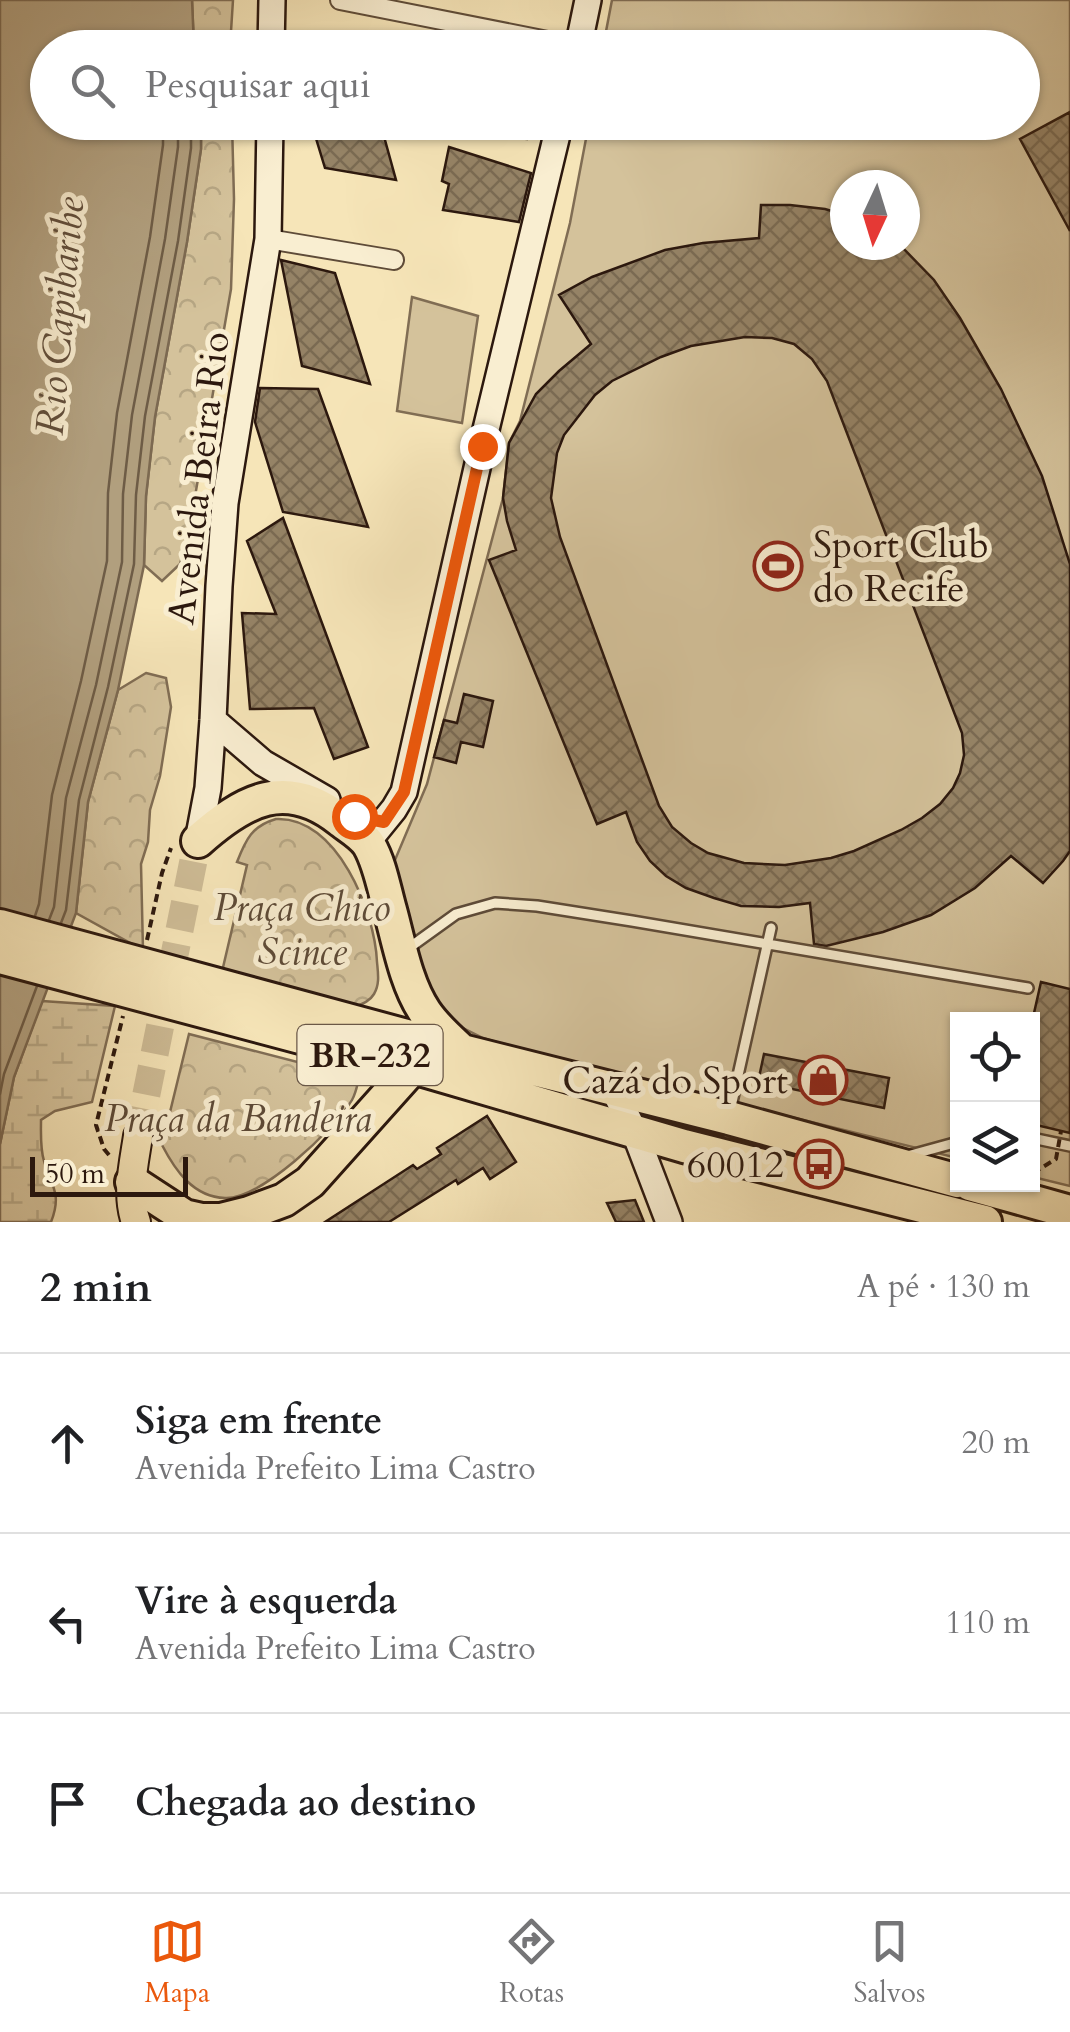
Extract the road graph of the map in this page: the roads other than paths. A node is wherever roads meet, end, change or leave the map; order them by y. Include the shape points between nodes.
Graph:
1 (272, 0) edge
2 (340, 0) edge
3 (588, 0) edge
4 (272, 30) edge
5 (492, 30) edge
6 (582, 30) edge
7 (270, 140) edge
8 (556, 140) edge
9 (268, 239) junction
10 (394, 260) dead end
11 (213, 720) junction
12 (376, 832) junction
13 (189, 846) joint
14 (0, 926) edge
15 (771, 928) dead end
16 (768, 945) junction
17 (402, 952) junction
18 (0, 957) edge
19 (120, 973) junction
20 (1028, 988) dead end
21 (462, 1051) junction
22 (413, 1066) junction
23 (614, 1090) junction
24 (729, 1118) junction
25 (635, 1133) junction
26 (138, 1136) tunnel mouth
27 (1040, 1140) edge
28 (676, 1144) junction
29 (950, 1144) edge
30 (1070, 1146) edge
31 (885, 1162) junction
32 (950, 1179) edge
33 (132, 1182) junction
34 (658, 1192) junction
35 (999, 1192) edge
36 (1070, 1212) edge
37 (136, 1222) edge
38 (669, 1222) edge
39 (985, 1222) edge

1 - 4 main road
2 - 5 street
3 - 6 main road
7 - 9 main road, Avenida Beira Rio
8 - 12 main road via 404,792
9 - 10 street
9 - 11 main road, Avenida Beira Rio via 225,503
11 - 12 main road via 263,762
11 - 13 main road, Avenida Beira Rio via 208,788
12 - 13 highway via 315,803 264,798
12 - 17 highway
14 - 19 highway, BR-232
15 - 16 lane
16 - 17 lane via 495,903 456,914
16 - 20 lane
16 - 24 lane
17 - 21 highway via 422,1008
18 - 19 highway, BR-232
19 - 21 highway, BR-232
19 - 22 highway, BR-232
21 - 23 highway, BR-232
22 - 25 highway, BR-232
22 - 33 highway via 310,1182 284,1200 202,1220 184,1216
23 - 24 highway, BR-232
23 - 25 main road
24 - 31 highway, BR-232
25 - 28 highway, BR-232
25 - 34 main road
26 - 33 main road
27 - 30 lane
28 - 34 main road
28 - 39 highway, BR-232
29 - 31 lane
31 - 32 highway, BR-232
33 - 37 main road
34 - 38 main road
35 - 36 highway

